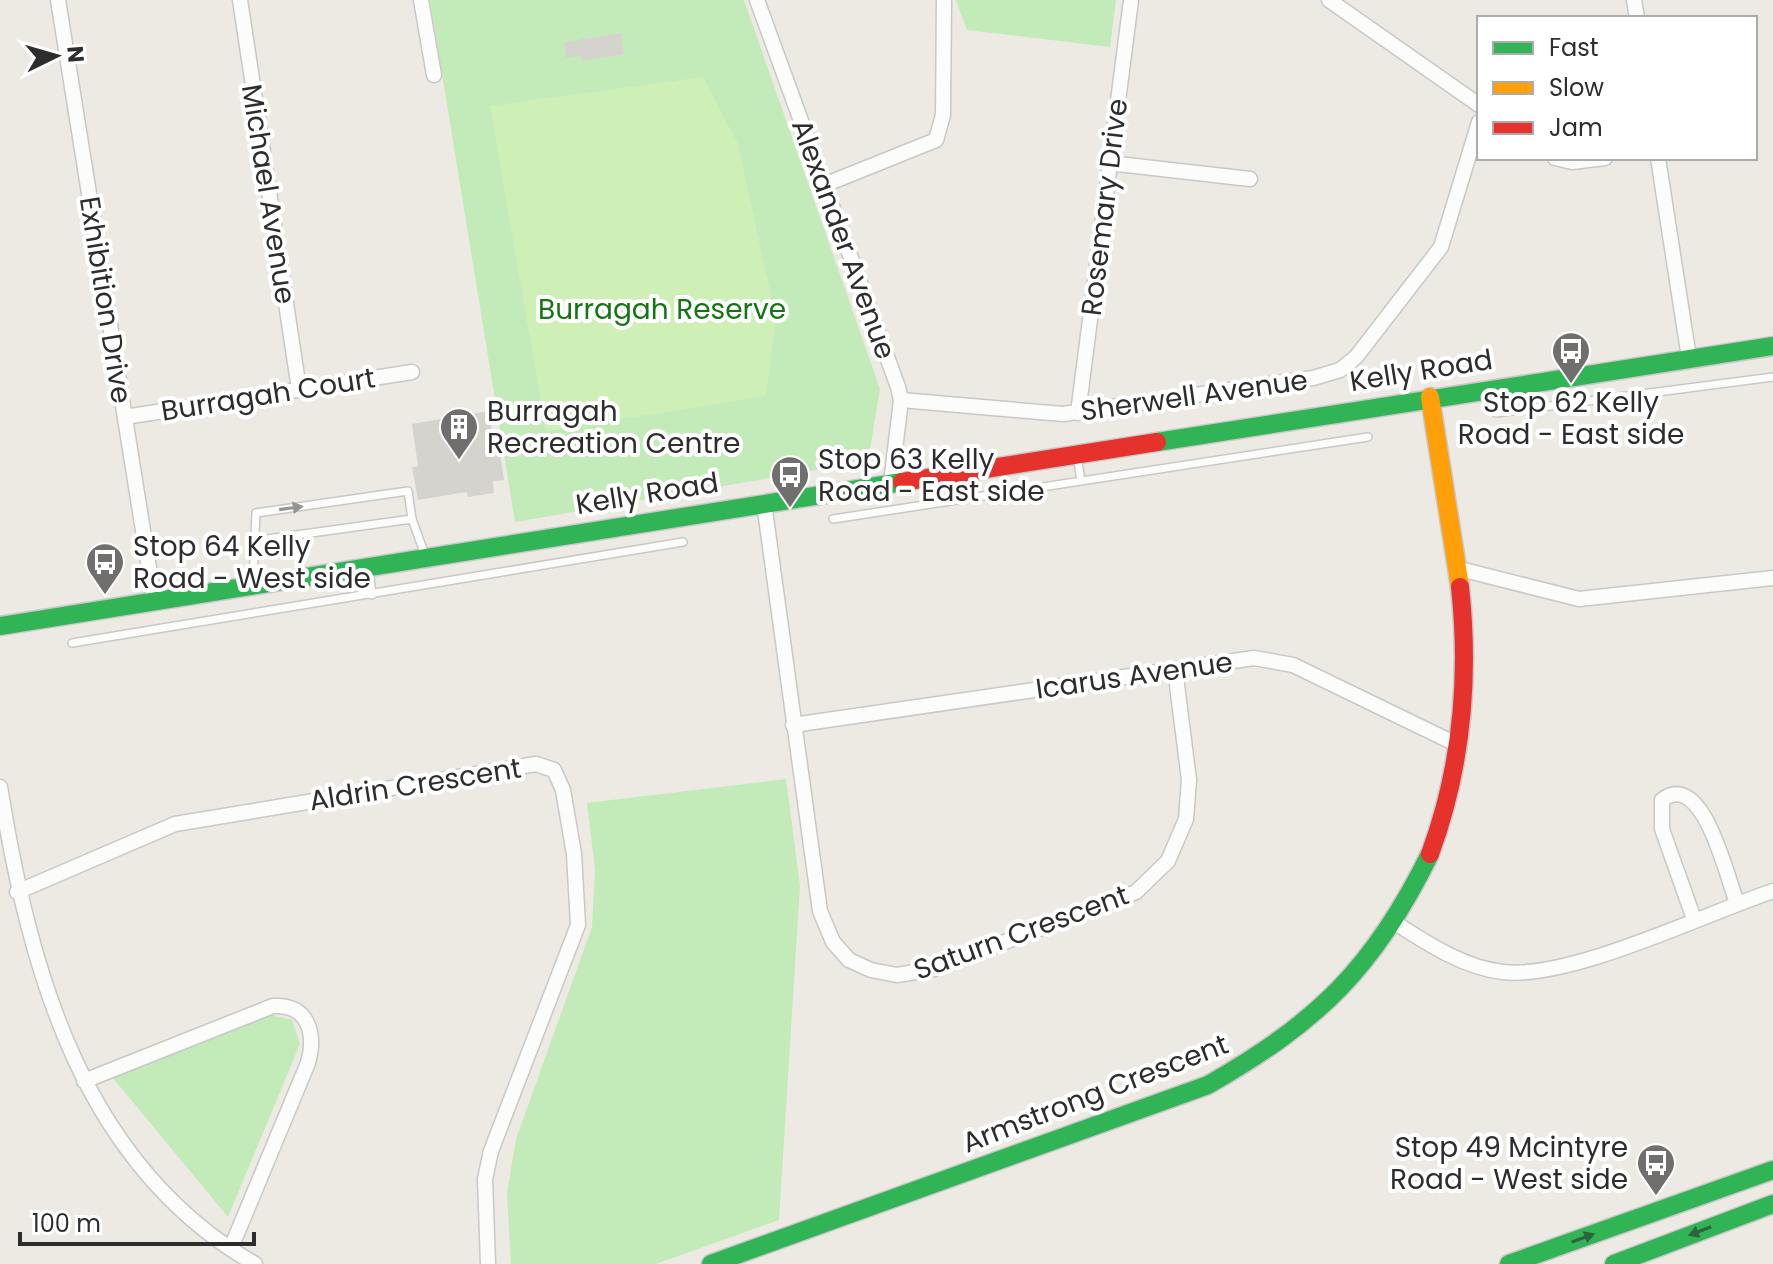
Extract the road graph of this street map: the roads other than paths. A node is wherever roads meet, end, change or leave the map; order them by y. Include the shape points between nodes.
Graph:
1 (58, 0) edge
2 (240, 0) edge
3 (421, 0) edge
4 (757, 0) edge
5 (944, 0) edge
6 (1131, 0) edge
7 (1329, 0) edge
8 (434, 75) dead end
9 (1477, 104) edge
10 (1477, 129) edge
11 (1564, 160) edge
12 (1588, 160) edge
13 (1658, 160) edge
14 (1109, 163) junction
15 (1250, 179) dead end
16 (824, 185) junction
17 (1773, 346) edge
18 (1689, 358) junction
19 (412, 372) dead end
20 (1773, 377) edge
21 (299, 389) junction
22 (1430, 397) junction
23 (901, 400) junction
24 (1078, 413) junction
25 (1496, 413) dead end
26 (125, 417) junction
27 (1368, 437) dead end
28 (1077, 453) junction
29 (1081, 481) junction
30 (891, 483) junction
31 (764, 503) junction
32 (412, 519) junction
33 (833, 519) dead end
34 (253, 541) junction
35 (683, 542) dead end
36 (425, 557) junction
37 (368, 566) junction
38 (1456, 568) junction
39 (1773, 578) edge
40 (253, 583) junction
41 (372, 595) junction
42 (154, 599) junction
43 (0, 626) edge
44 (72, 643) dead end
45 (1175, 669) junction
46 (793, 725) junction
47 (1458, 745) junction
48 (0, 787) edge
49 (1773, 891) edge
50 (17, 892) junction
51 (1737, 903) junction
52 (1694, 919) junction
53 (1397, 924) junction
54 (84, 1081) junction
55 (1773, 1170) edge
56 (1773, 1204) edge
57 (231, 1248) junction
58 (255, 1264) edge
59 (488, 1264) edge
60 (711, 1264) edge
61 (1509, 1264) edge
62 (1614, 1264) edge

1 - 26 street, Exhibition Drive
2 - 21 street, Michael Avenue
3 - 8 street
4 - 16 street, Alexander Avenue
5 - 16 street via 943,115 936,140
6 - 14 street, Rosemary Drive
7 - 9 street
10 - 24 street, Sherwell Avenue via 1441,247 1347,365 1313,378
11 - 12 street
13 - 18 street
14 - 15 street
14 - 24 street, Rosemary Drive
16 - 23 street, Alexander Avenue
17 - 18 street, Kelly Road
18 - 22 street, Kelly Road
19 - 21 street, Burragah Court
20 - 25 lane, Kelly Road
21 - 26 street, Burragah Court
22 - 28 street, Kelly Road
22 - 38 street, Armstrong Crescent
23 - 24 street, Sherwell Avenue
23 - 30 street, Alexander Avenue
26 - 42 street, Exhibition Drive
27 - 29 lane, Kelly Road
28 - 29 lane
28 - 30 street, Kelly Road
29 - 33 lane, Kelly Road
30 - 31 street, Kelly Road
31 - 36 street, Kelly Road
31 - 46 street, Saturn Crescent
32 - 34 lane
34 -> 32 lane via 256,513 377,495 408,491
32 - 36 lane
34 - 40 lane
35 - 41 lane, Kelly Road
36 - 37 street, Kelly Road
37 - 40 street, Kelly Road
37 - 41 lane
38 - 39 street via 1579,599
38 - 47 street, Armstrong Crescent via 1465,652
40 - 42 street, Kelly Road
41 - 44 lane, Kelly Road
42 - 43 street, Kelly Road
45 - 46 street, Icarus Avenue
45 - 46 street, Saturn Crescent via 1189,801 1179,840 1157,875 1125,897 917,973 885,974 861,967 842,953 826,929
45 - 47 street, Icarus Avenue via 1240,659 1280,661
47 - 53 street, Armstrong Crescent via 1437,837
48 - 50 street
49 - 51 street
50 - 54 street
50 - 59 street, Aldrin Crescent via 175,824 536,764 554,770 563,790 574,854 578,925 487,1165
51 - 52 street
51 - 52 street via 1699,805 1682,794 1666,796 1659,818
52 - 53 street via 1582,960 1515,973 1473,964
53 - 60 street, Armstrong Crescent via 1311,1018 1230,1074
54 - 57 street via 152,1184
54 - 57 street via 273,1006 302,1014 312,1036 308,1063
61 -> 55 street
56 -> 62 street
57 - 58 street

